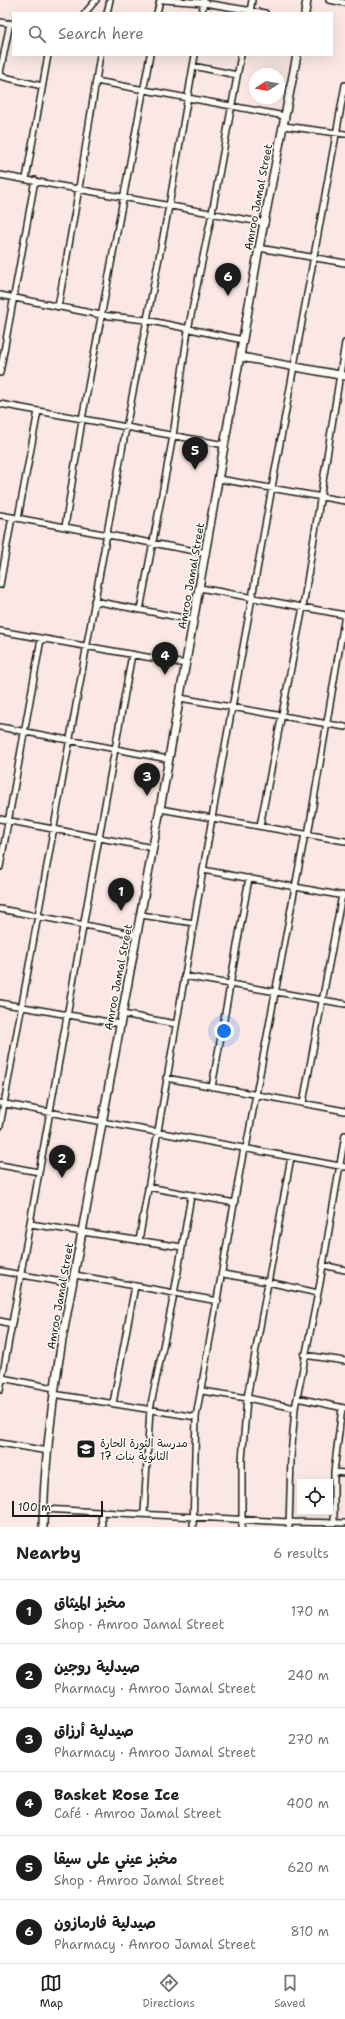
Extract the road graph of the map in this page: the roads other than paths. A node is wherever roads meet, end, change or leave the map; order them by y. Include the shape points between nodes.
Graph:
1 (96, 0) edge
2 (110, 0) edge
3 (160, 0) edge
4 (164, 0) edge
5 (252, 0) edge
6 (307, 0) edge
7 (329, 0) edge
8 (204, 1) edge
9 (345, 3) edge
10 (86, 12) edge
11 (108, 12) edge
12 (157, 12) edge
13 (202, 12) edge
14 (250, 12) edge
15 (305, 12) edge
16 (0, 22) edge
17 (11, 24) edge
18 (48, 56) edge
19 (100, 56) edge
20 (150, 56) edge
21 (195, 56) edge
22 (241, 56) edge
23 (297, 56) edge
24 (194, 66) junction
25 (0, 73) edge
26 (237, 75) junction
27 (0, 76) edge
28 (96, 81) junction
29 (345, 85) edge
30 (42, 86) junction
31 (143, 90) junction
32 (187, 98) junction
33 (231, 106) junction
34 (285, 116) junction
35 (284, 126) junction
36 (336, 133) junction
37 (345, 134) edge
38 (0, 175) edge
39 (26, 179) junction
40 (35, 180) junction
41 (79, 188) junction
42 (123, 196) junction
43 (169, 206) junction
44 (212, 214) junction
45 (265, 223) junction
46 (259, 248) junction
47 (314, 258) junction
48 (345, 263) edge
49 (0, 295) edge
50 (13, 298) junction
51 (58, 307) junction
52 (101, 315) junction
53 (146, 320) junction
54 (188, 330) junction
55 (243, 340) junction
56 (345, 343) edge
57 (240, 357) junction
58 (294, 367) junction
59 (0, 373) edge
60 (342, 376) edge
61 (0, 404) edge
62 (38, 411) junction
63 (82, 419) junction
64 (126, 428) junction
65 (173, 436) junction
66 (225, 445) junction
67 (219, 479) junction
68 (272, 488) junction
69 (320, 497) junction
70 (345, 501) edge
71 (0, 515) edge
72 (12, 517) junction
73 (18, 518) junction
74 (65, 527) junction
75 (106, 534) junction
76 (152, 544) junction
77 (206, 553) junction
78 (0, 585) edge
79 (200, 588) junction
80 (252, 598) junction
81 (94, 601) junction
82 (302, 607) junction
83 (140, 610) junction
84 (345, 615) edge
85 (194, 620) junction
86 (0, 631) edge
87 (41, 639) junction
88 (86, 646) junction
89 (132, 654) junction
90 (186, 664) junction
91 (180, 698) junction
92 (232, 707) junction
93 (281, 716) junction
94 (326, 723) junction
95 (345, 726) edge
96 (0, 727) edge
97 (24, 732) junction
98 (70, 740) junction
99 (114, 750) junction
100 (168, 759) junction
101 (160, 809) junction
102 (212, 818) junction
103 (0, 819) edge
104 (8, 821) junction
105 (260, 826) junction
106 (53, 830) junction
107 (306, 834) junction
108 (99, 838) junction
109 (345, 841) edge
110 (153, 848) junction
111 (0, 867) edge
112 (203, 870) junction
113 (249, 878) junction
114 (295, 887) junction
115 (344, 895) edge
116 (0, 909) edge
117 (141, 915) junction
118 (38, 916) junction
119 (194, 923) junction
120 (84, 925) junction
121 (137, 935) junction
122 (184, 976) junction
123 (230, 984) junction
124 (275, 992) junction
125 (322, 1000) junction
126 (0, 1003) edge
127 (345, 1004) edge
128 (21, 1007) junction
129 (122, 1014) junction
130 (67, 1016) junction
131 (120, 1024) junction
132 (176, 1024) junction
133 (166, 1078) junction
134 (212, 1087) junction
135 (256, 1095) junction
136 (2, 1103) edge
137 (303, 1103) junction
138 (345, 1111) edge
139 (50, 1112) junction
140 (102, 1122) junction
141 (0, 1126) edge
142 (157, 1132) junction
143 (345, 1135) edge
144 (245, 1148) junction
145 (291, 1157) junction
146 (0, 1165) edge
147 (342, 1166) edge
148 (39, 1172) junction
149 (148, 1187) junction
150 (191, 1196) junction
151 (235, 1203) junction
152 (30, 1224) junction
153 (82, 1233) junction
154 (139, 1241) junction
155 (182, 1247) junction
156 (323, 1265) junction
157 (345, 1270) edge
158 (0, 1271) edge
159 (75, 1274) junction
160 (223, 1274) junction
161 (21, 1275) junction
162 (268, 1282) junction
163 (73, 1284) junction
164 (135, 1286) junction
165 (318, 1293) junction
166 (174, 1294) junction
167 (218, 1301) junction
168 (0, 1322) edge
169 (12, 1324) junction
170 (304, 1355) junction
171 (345, 1361) edge
172 (2, 1378) junction
173 (0, 1390) edge
174 (54, 1391) junction
175 (202, 1391) junction
176 (247, 1398) junction
177 (297, 1398) junction
178 (113, 1403) junction
179 (295, 1408) junction
180 (343, 1408) edge
181 (150, 1409) junction
182 (196, 1416) junction
183 (0, 1443) edge
184 (48, 1451) junction
185 (334, 1472) junction
186 (345, 1473) edge
187 (43, 1509) junction
188 (102, 1511) junction
189 (144, 1513) junction
190 (193, 1517) junction
191 (242, 1520) junction
192 (334, 1523) junction
193 (345, 1523) edge
194 (289, 1525) edge
195 (43, 1527) edge
196 (102, 1527) edge
197 (193, 1527) edge
198 (242, 1527) edge

1 - 10 street
2 - 11 street
3 - 12 street
4 - 8 street
5 - 14 street
6 - 15 street
7 - 9 street
8 - 13 street
8 - 14 street
16 - 17 street
17 - 25 street
18 - 30 street
19 - 28 street
20 - 31 street
21 - 24 street
22 - 26 street
23 - 34 street, Amroo Jamal Street
24 - 26 street
24 - 32 street
26 - 33 street
27 - 30 street
28 - 31 street
28 - 41 street
29 - 36 street
30 - 39 street
31 - 32 street
31 - 42 street
32 - 33 street
32 - 43 street
33 - 34 street
33 - 44 street
34 - 35 street, Amroo Jamal Street
35 - 36 street
35 - 45 street, Amroo Jamal Street
36 - 37 street
36 - 47 street
38 - 39 street
39 - 40 street
40 - 41 street
40 - 50 street
41 - 42 street
41 - 51 street
42 - 43 street
42 - 52 street
43 - 44 street
43 - 53 street
44 - 45 street
44 - 54 street
45 - 46 street, Amroo Jamal Street
46 - 47 street
46 - 55 street, Amroo Jamal Street
47 - 48 street
47 - 58 street
49 - 50 street
50 - 51 street
50 - 59 street
51 - 52 street
52 - 53 street
52 - 63 street
53 - 54 street
53 - 64 street
54 - 55 street
54 - 65 street
55 - 57 street, Amroo Jamal Street
56 - 60 street
57 - 58 street
57 - 66 street, Amroo Jamal Street
58 - 60 street
58 - 68 street
60 - 69 street
61 - 62 street
62 - 63 street
62 - 73 street
63 - 64 street
63 - 74 street
64 - 65 street
64 - 75 street
65 - 66 street
65 - 76 street
66 - 67 street, Amroo Jamal Street
67 - 68 street
67 - 77 street, Amroo Jamal Street
68 - 69 street
68 - 80 street
69 - 70 street
69 - 82 street
71 - 72 street
72 - 73 street
72 - 78 street
73 - 74 street
74 - 75 street
75 - 76 street
75 - 81 street
76 - 77 street
76 - 83 street
77 - 79 street, Amroo Jamal Street
79 - 80 street
79 - 85 street, Amroo Jamal Street
80 - 82 street
80 - 92 street
81 - 83 street
81 - 88 street
82 - 84 street
82 - 93 street
83 - 85 street
84 - 94 street
85 - 90 street, Amroo Jamal Street
86 - 87 street
87 - 88 street
87 - 97 street
88 - 89 street
88 - 98 street
89 - 90 street
89 - 99 street
90 - 91 street, Amroo Jamal Street
91 - 92 street
91 - 100 street, Amroo Jamal Street
92 - 93 street
92 - 102 street
93 - 94 street
93 - 105 street
94 - 95 street
94 - 107 street
96 - 97 street
97 - 98 street
97 - 104 street
98 - 99 street
98 - 106 street
99 - 100 street
99 - 108 street
100 - 101 street, Amroo Jamal Street
101 - 102 street
101 - 110 street, Amroo Jamal Street
102 - 105 street
102 - 112 street
103 - 104 street
104 - 106 street
104 - 111 street
105 - 107 street
106 - 108 street
106 - 118 street
107 - 109 street
107 - 114 street
108 - 110 street
108 - 120 street
110 - 117 street, Amroo Jamal Street
112 - 113 street
112 - 119 street
113 - 114 street
113 - 123 street
114 - 115 street
114 - 124 street
115 - 125 street
116 - 118 street
117 - 119 street
117 - 121 street, Amroo Jamal Street
118 - 120 street
118 - 128 street
119 - 122 street
120 - 121 street
120 - 130 street
121 - 129 street, Amroo Jamal Street
122 - 123 street
122 - 132 street
123 - 124 street
123 - 134 street
124 - 125 street
124 - 135 street
125 - 127 street
125 - 137 street
126 - 128 street
128 - 130 street
128 - 136 street
129 - 131 street, Amroo Jamal Street
129 - 132 street
130 - 131 street
130 - 139 street
131 - 140 street, Amroo Jamal Street
132 - 133 street
133 - 134 street
133 - 142 street
134 - 135 street
135 - 137 street
135 - 144 street
136 - 139 street
136 - 141 street
137 - 138 street
139 - 140 street
139 - 148 street
140 - 142 street
140 - 153 street, Amroo Jamal Street
142 - 144 street
142 - 149 street
143 - 147 street
144 - 145 street
144 - 151 street
145 - 147 street
145 - 162 street
146 - 148 street
147 - 156 street
148 - 152 street
149 - 150 street
149 - 154 street
150 - 151 street
150 - 155 street
151 - 160 street
152 - 153 street
152 - 161 street
153 - 154 street
153 - 159 street, Amroo Jamal Street
154 - 155 street
155 - 166 street
156 - 157 street
156 - 165 street
158 - 161 street
159 - 163 street, Amroo Jamal Street
159 - 164 street
160 - 162 street
160 - 167 street
161 - 163 street
161 - 169 street
162 - 165 street
162 - 176 street
163 - 174 street, Amroo Jamal Street
164 - 166 street
164 - 178 street
165 - 170 street
166 - 167 street
166 - 181 street
167 - 175 street
168 - 169 street
169 - 172 street
170 - 171 street
170 - 177 street
172 - 173 street
172 - 174 street
174 - 178 street
174 - 184 street, Amroo Jamal Street
175 - 176 street
175 - 182 street
176 - 179 street
176 - 191 street via 242,1460
177 - 179 street
177 - 180 street
178 - 181 street
179 - 194 street
180 - 185 street
181 - 182 street
181 - 189 street
182 - 190 street
183 - 184 street
184 - 187 street, Amroo Jamal Street
185 - 186 street
185 - 192 street
187 - 188 street
187 - 195 street, Amroo Jamal Street
188 - 189 street
188 - 196 street
189 - 190 street
190 - 191 street
190 - 197 street
191 - 194 street
191 - 198 street
192 - 193 street
192 - 194 street

